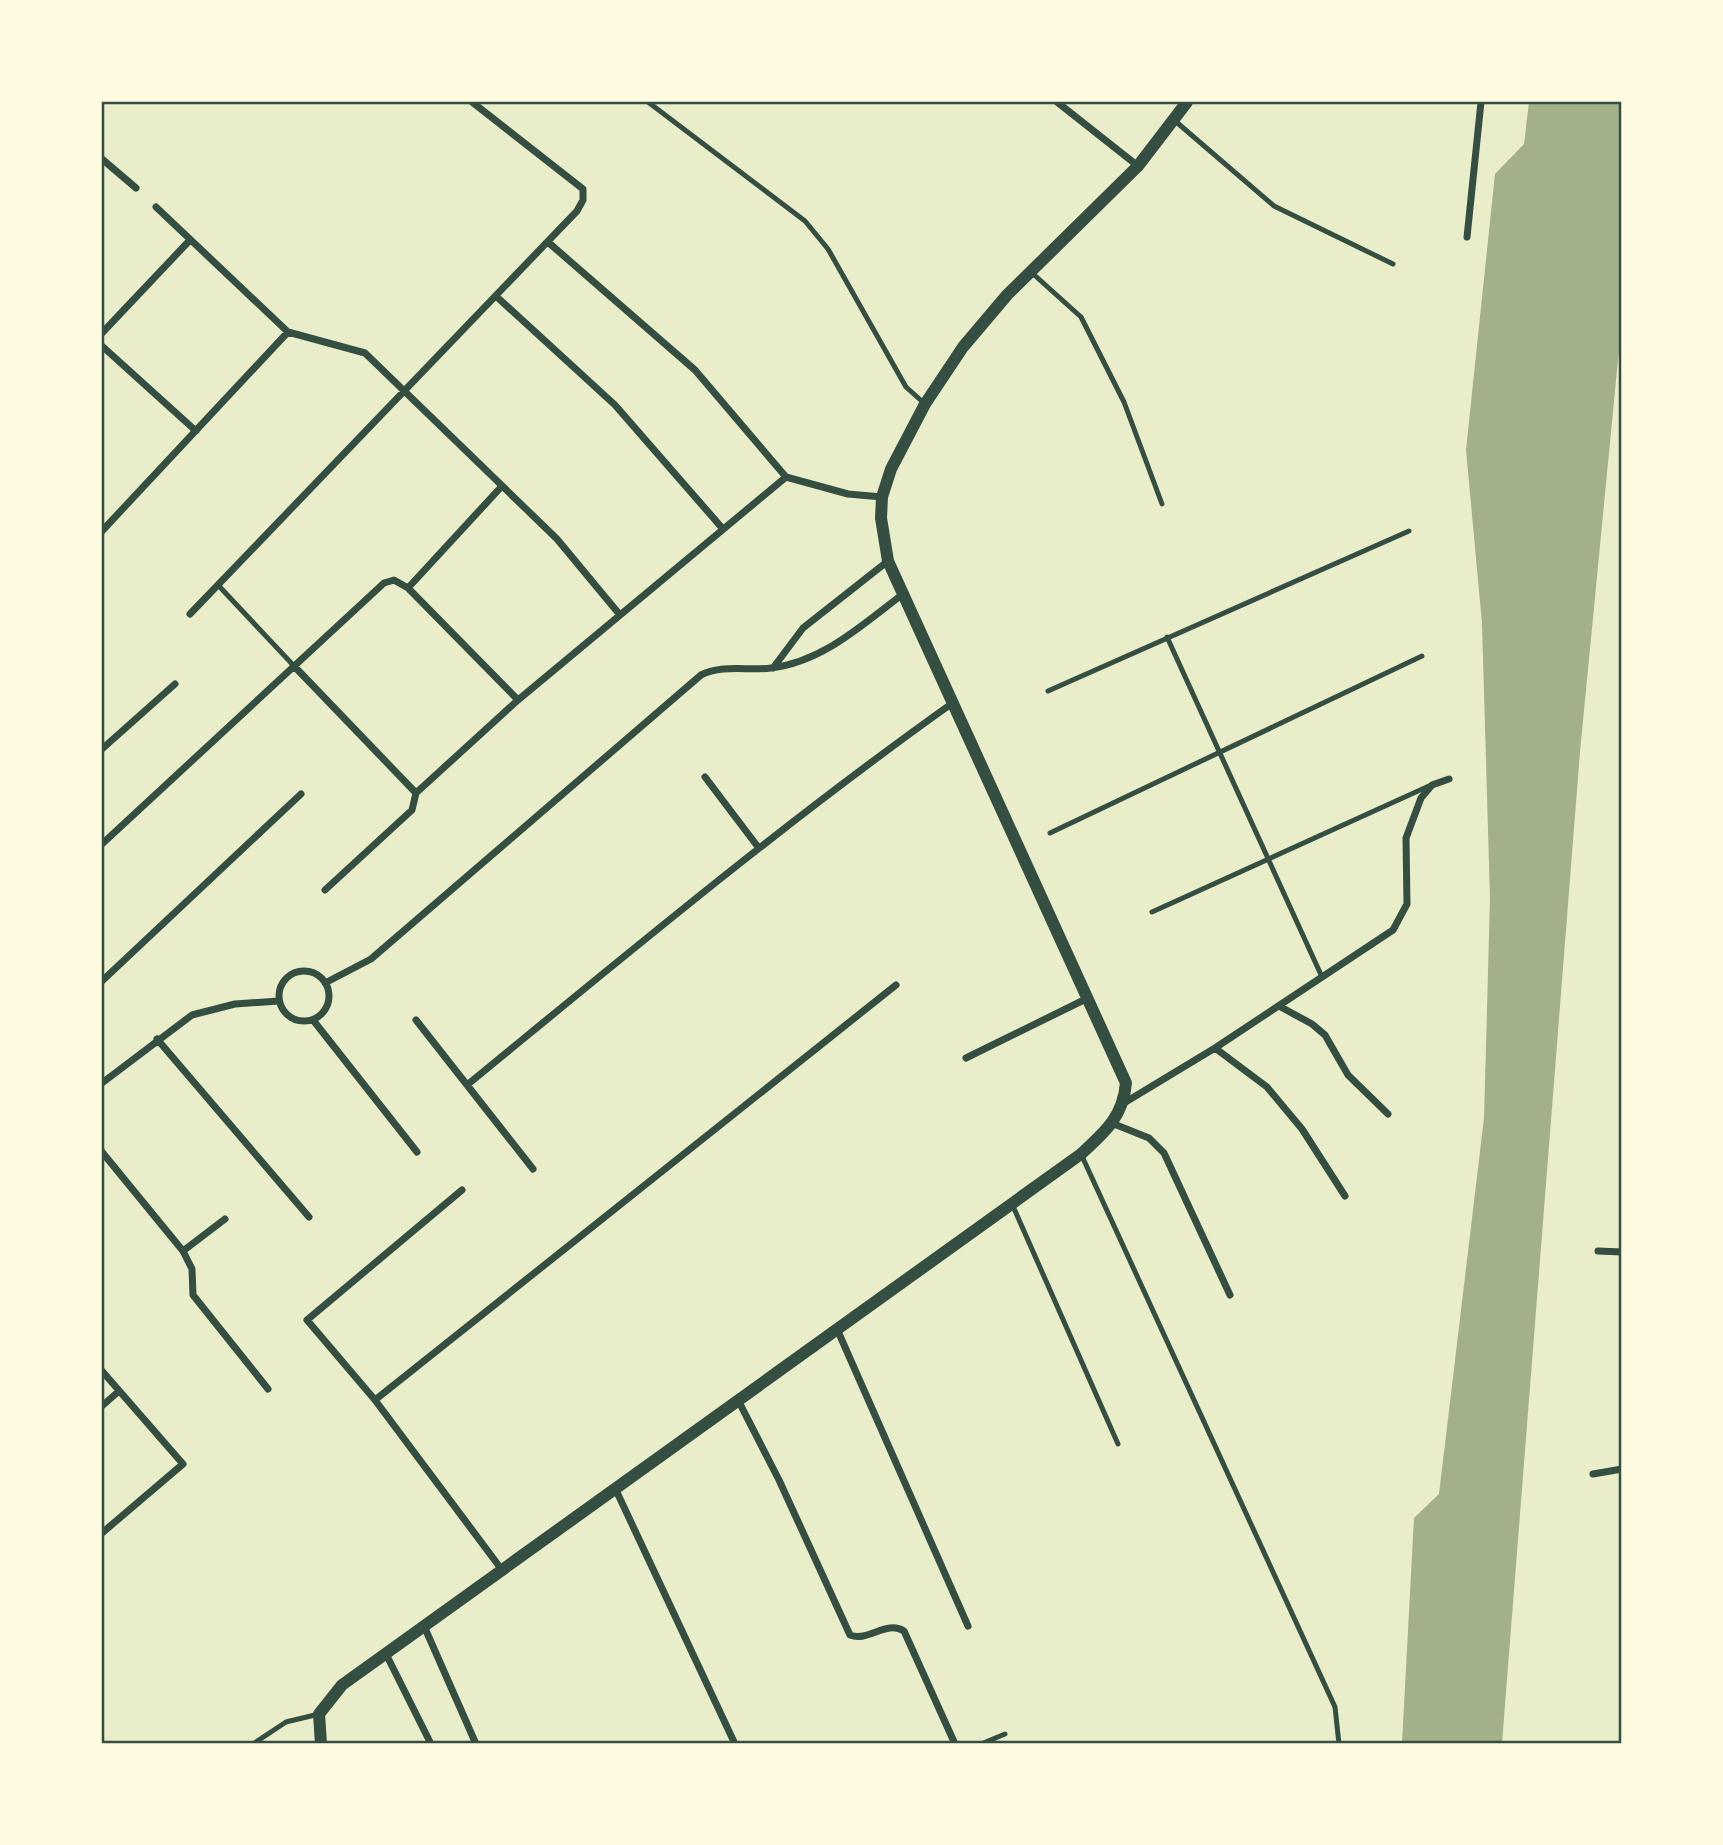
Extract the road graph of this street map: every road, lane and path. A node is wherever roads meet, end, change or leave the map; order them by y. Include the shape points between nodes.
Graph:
1 (472, 102) edge
2 (648, 102) edge
3 (1057, 102) edge
4 (1188, 102) edge
5 (1481, 102) edge
6 (1174, 120) junction
7 (103, 164) edge
8 (1138, 166) junction
9 (136, 188) dead end
10 (156, 207) dead end
11 (1467, 237) dead end
12 (190, 240) junction
13 (549, 243) junction
14 (1393, 264) dead end
15 (1031, 272) junction
16 (497, 297) junction
17 (288, 332) junction
18 (102, 333) edge
19 (102, 346) edge
20 (405, 392) junction
21 (925, 404) junction
22 (196, 430) junction
23 (786, 477) junction
24 (502, 486) junction
25 (882, 497) junction
26 (1162, 504) dead end
27 (723, 529) junction
28 (102, 531) edge
29 (1409, 531) dead end
30 (888, 561) junction
31 (218, 584) junction
32 (408, 588) junction
33 (904, 594) junction
34 (190, 614) dead end
35 (620, 615) junction
36 (1167, 637) junction
37 (1422, 656) dead end
38 (294, 666) junction
39 (773, 668) junction
40 (174, 684) dead end
41 (1048, 691) dead end
42 (518, 700) junction
43 (954, 702) junction
44 (102, 749) edge
45 (1219, 750) junction
46 (705, 777) dead end
47 (1450, 779) dead end
48 (1432, 785) junction
49 (416, 793) junction
50 (301, 794) dead end
51 (1050, 833) dead end
52 (102, 844) edge
53 (758, 847) junction
54 (1269, 860) junction
55 (325, 890) dead end
56 (1152, 912) dead end
57 (1322, 977) junction
58 (102, 981) edge
59 (325, 983) junction
60 (896, 985) dead end
61 (1088, 998) junction
62 (279, 1001) junction
63 (1279, 1006) junction
64 (313, 1020) junction
65 (416, 1020) dead end
66 (157, 1039) junction
67 (1214, 1048) junction
68 (966, 1058) dead end
69 (102, 1070) edge
70 (105, 1080) edge
71 (467, 1086) junction
72 (1124, 1103) junction
73 (1388, 1114) dead end
74 (1114, 1124) junction
75 (102, 1152) edge
76 (417, 1152) dead end
77 (1081, 1154) junction
78 (533, 1169) dead end
79 (462, 1190) dead end
80 (1345, 1196) dead end
81 (1012, 1204) junction
82 (309, 1217) dead end
83 (225, 1219) dead end
84 (183, 1251) junction
85 (1598, 1251) dead end
86 (1622, 1252) edge
87 (1230, 1294) dead end
88 (837, 1329) junction
89 (102, 1371) edge
90 (268, 1389) dead end
91 (119, 1391) junction
92 (738, 1399) junction
93 (375, 1400) junction
94 (102, 1406) edge
95 (1118, 1444) dead end
96 (1622, 1469) edge
97 (1593, 1474) dead end
98 (615, 1488) junction
99 (102, 1533) edge
100 (502, 1570) junction
101 (424, 1626) junction
102 (968, 1626) dead end
103 (386, 1654) junction
104 (319, 1714) junction
105 (1005, 1734) dead end
106 (253, 1744) edge
107 (321, 1744) edge
108 (430, 1744) edge
109 (476, 1744) edge
110 (735, 1744) edge
111 (955, 1744) edge
112 (981, 1744) edge
113 (1339, 1744) edge

1 - 13 street via 583,189 577,211
2 - 21 lane via 805,221 828,249 906,387
3 - 8 street
4 - 6 street
5 - 11 street
6 - 8 street
6 - 14 lane via 1274,206
7 - 9 street
8 - 15 street
10 - 12 street
12 - 17 street
12 - 18 street
13 - 16 street
13 - 23 street via 695,370
15 - 21 street via 963,347
15 - 26 lane via 1081,317 1124,402
16 - 20 street
16 - 27 street via 615,405
17 - 20 street via 365,354
17 - 22 street
19 - 22 street
20 - 24 street
20 - 31 street
21 - 25 street via 891,469
22 - 28 street
23 - 25 street via 848,494
23 - 27 street
24 - 32 street
24 - 35 street via 557,539
25 - 30 street
27 - 35 street
29 - 36 lane
30 - 33 street
30 - 39 street via 803,628
31 - 34 street
31 - 38 lane
32 - 38 street via 394,580 384,583
32 - 42 street
33 - 39 street via 824,652
33 - 43 street
35 - 42 street
36 - 41 lane
36 - 45 lane
37 - 45 lane
38 - 49 street
38 - 52 street
39 - 59 street via 718,669 701,675 371,959
40 - 44 street
42 - 49 street
43 - 53 street
43 - 61 street
45 - 51 lane
45 - 54 lane
46 - 53 street
47 - 48 street
48 - 54 lane
48 - 57 street via 1421,798 1406,838 1407,904 1400,920 1393,930
49 - 55 street via 412,810
50 - 58 street
53 - 71 street
54 - 56 lane
54 - 57 lane
57 - 63 street
59 - 62 street via 311,972 294,972 281,984
59 - 64 street via 329,1000
60 - 93 street
61 - 68 street
61 - 72 street via 1126,1083
62 - 64 street via 288,1016
62 - 66 street via 235,1003 192,1015
63 - 67 street
63 - 73 street via 1325,1035 1348,1075
64 - 76 street
65 - 71 street
66 - 70 street
66 - 82 street
67 - 72 street
67 - 80 street via 1267,1087 1302,1129
69 - 70 street
71 - 78 street
72 - 74 street
74 - 77 street
74 - 87 street via 1149,1138 1164,1153
75 - 84 street
77 - 81 street
77 - 113 lane via 1335,1707
79 - 93 street via 307,1320
81 - 88 street
81 - 95 lane
83 - 84 street
84 - 90 street via 192,1269 192,1295
85 - 86 street
88 - 92 street
88 - 102 street
89 - 91 street
91 - 94 street
91 - 99 street via 183,1464
92 - 98 street
92 - 111 street via 850,1634 866,1636 892,1628 904,1632
93 - 100 street
96 - 97 street
98 - 100 street
98 - 110 street
100 - 101 street
101 - 103 street
101 - 109 street
103 - 104 street via 342,1685
103 - 108 street
104 - 106 lane via 286,1722
104 - 107 street
105 - 112 lane

